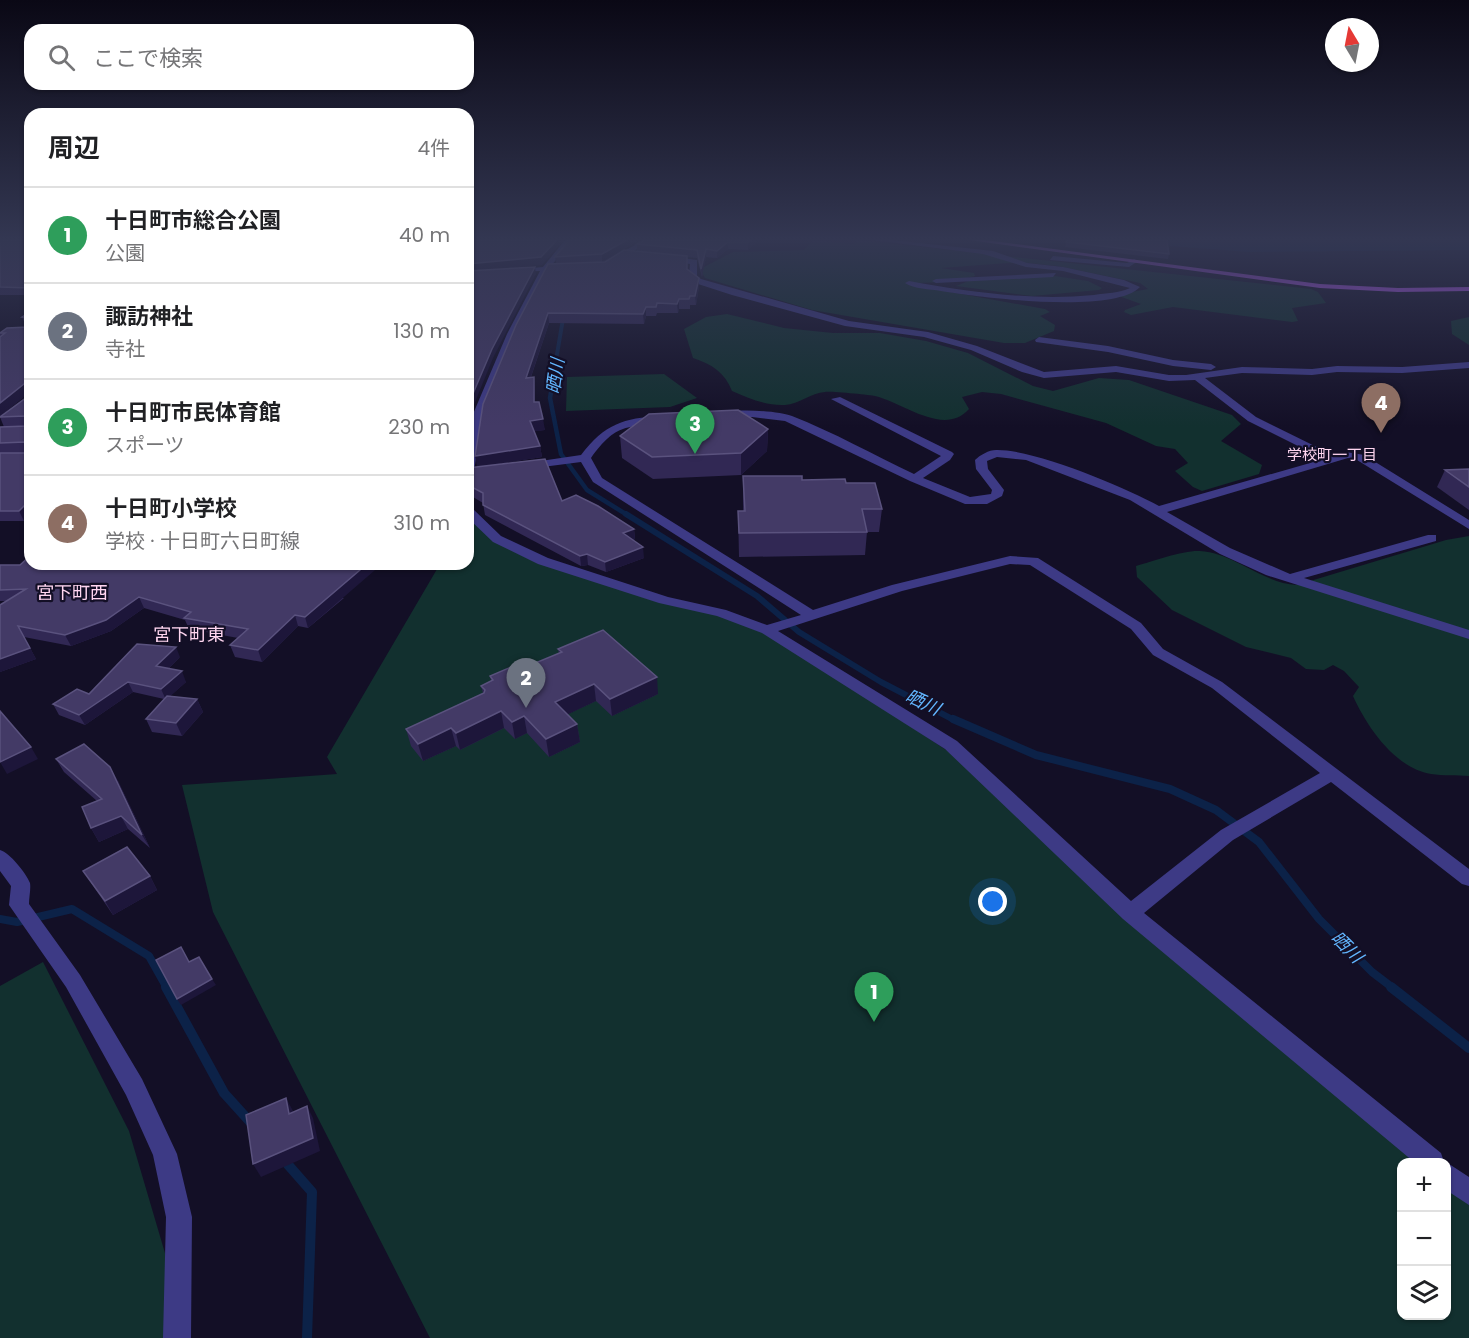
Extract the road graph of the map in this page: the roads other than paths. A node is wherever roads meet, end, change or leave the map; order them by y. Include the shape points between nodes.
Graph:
1 (528, 302) edge
2 (769, 302) edge
3 (1039, 340) dead end
4 (1469, 365) edge
5 (1242, 370) junction
6 (1195, 375) junction
7 (836, 399) dead end
8 (713, 416) edge
9 (678, 418) edge
10 (474, 453) edge
11 (580, 458) junction
12 (1334, 460) junction
13 (514, 467) edge
14 (914, 479) junction
15 (1156, 511) junction
16 (474, 517) edge
17 (1469, 525) edge
18 (1432, 538) dead end
19 (1290, 578) junction
20 (811, 615) junction
21 (767, 630) junction
22 (1469, 635) edge
23 (1333, 773) junction
24 (0, 857) edge
25 (1469, 879) edge
26 (1130, 913) junction
27 (1427, 1158) edge
28 (1451, 1178) edge
29 (1469, 1193) edge
30 (177, 1338) edge

1 - 10 street via 478,414
2 - 6 street via 848,324 925,334 1044,375 1072,375 1098,369 1169,378
3 - 5 street via 1173,363
4 - 5 street via 1312,372
5 - 6 street
6 - 12 street via 1252,419
7 - 14 street via 948,454
8 - 14 street via 752,414 787,418
9 - 11 street via 643,420 614,428 601,435
11 - 13 street
11 - 20 street via 597,480
12 - 15 street
12 - 17 street via 1347,455 1360,457
14 - 15 street via 969,501 987,500 996,496 998,490 982,469 981,460 995,453 1028,457 1134,497
15 - 19 street via 1225,550
16 - 21 street via 497,539 543,561
18 - 19 street
19 - 22 street
20 - 21 street
20 - 23 street via 955,573 1010,560 1033,561 1136,626 1158,652 1217,685
21 - 26 street via 951,745
23 - 25 street
23 - 26 street via 1227,835
24 - 30 street via 21,885 19,905 73,981 134,1087 165,1154 179,1217
26 - 27 street
28 - 29 street

